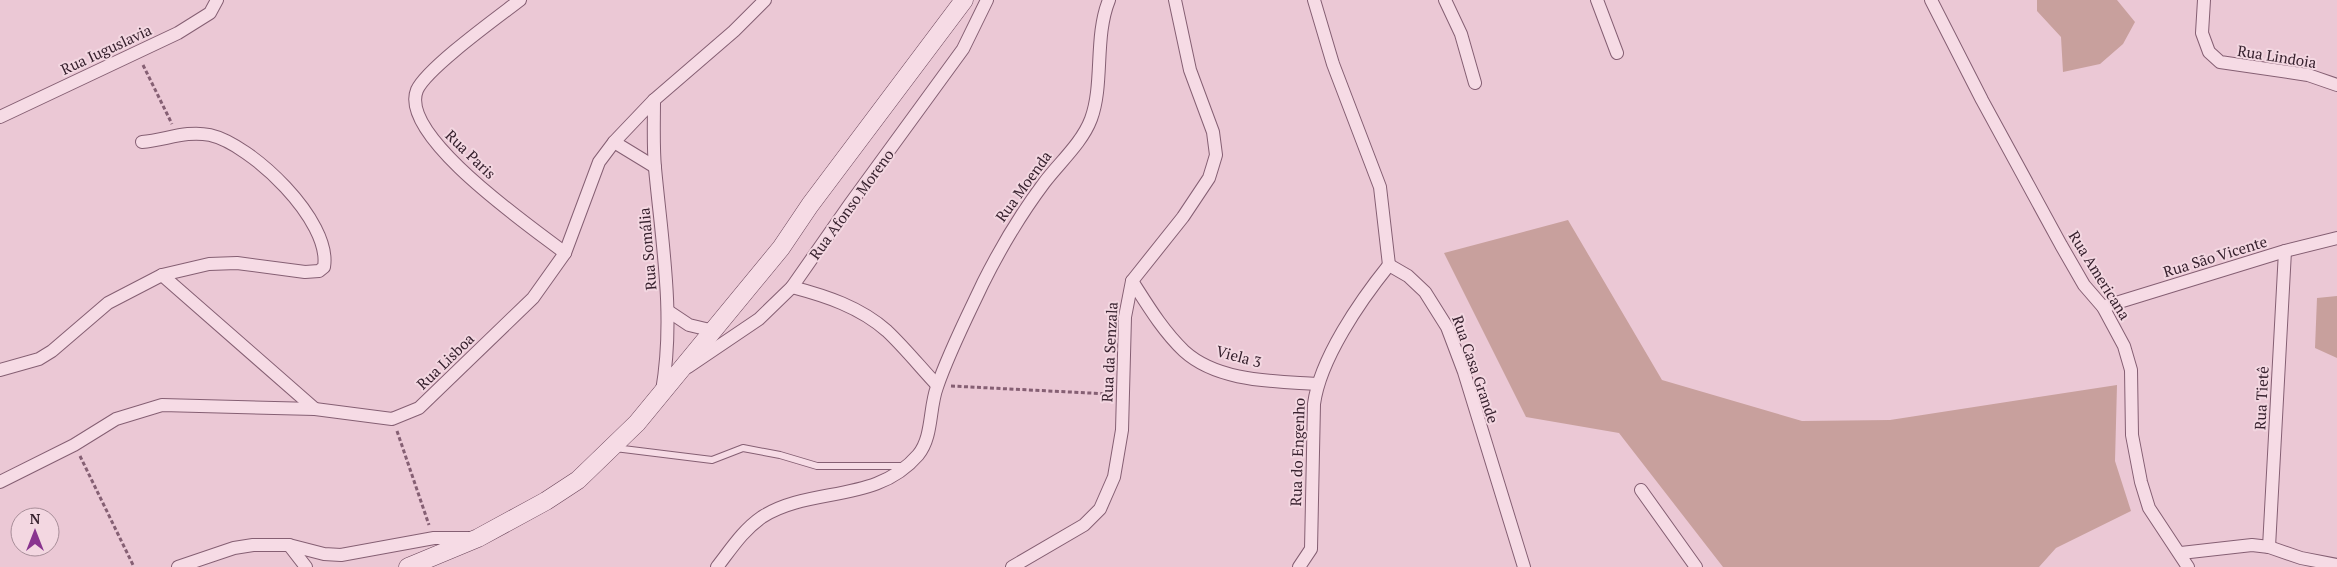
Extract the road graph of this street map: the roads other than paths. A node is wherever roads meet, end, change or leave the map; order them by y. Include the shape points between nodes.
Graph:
1 (217, 0) edge
2 (520, 0) edge
3 (765, 0) edge
4 (964, 0) edge
5 (987, 0) edge
6 (1108, 0) edge
7 (1175, 0) edge
8 (1314, 0) edge
9 (1445, 0) edge
10 (1598, 0) edge
11 (1931, 0) edge
12 (2204, 0) edge
13 (1617, 53) dead end
14 (1475, 83) dead end
15 (2337, 85) edge
16 (654, 100) junction
17 (0, 117) edge
18 (142, 142) dead end
19 (614, 142) junction
20 (654, 167) junction
21 (2337, 238) edge
22 (2285, 251) junction
23 (565, 253) junction
24 (1388, 265) junction
25 (162, 275) junction
26 (1132, 281) junction
27 (792, 288) junction
28 (2103, 307) junction
29 (668, 311) junction
30 (714, 331) junction
31 (0, 370) edge
32 (678, 374) junction
33 (1316, 384) junction
34 (938, 385) junction
35 (662, 394) junction
36 (315, 409) junction
37 (612, 447) junction
38 (906, 466) junction
39 (0, 482) edge
40 (1641, 490) dead end
41 (478, 538) junction
42 (289, 545) junction
43 (2269, 547) junction
44 (2181, 553) junction
45 (2337, 565) edge
46 (178, 567) edge
47 (306, 567) edge
48 (408, 567) edge
49 (717, 567) edge
50 (1012, 567) edge
51 (1299, 567) edge
52 (1524, 567) edge
53 (1696, 567) edge
54 (2188, 567) edge

1 - 17 street, Rua Iuguslavia via 203,18 138,53
2 - 23 street, Rua Paris via 426,78 417,91 416,108 433,142 474,182
3 - 16 street, Rua Lisboa
4 - 30 main road, Rua Afonso Moreno via 781,248
5 - 27 street, Rua Afonso Moreno via 963,49
6 - 34 street, Rua Moenda via 1091,119 1082,136 1018,218 983,284
7 - 26 street, Rua da Senzala via 1190,70 1213,132 1216,155 1208,178 1183,217
8 - 24 street via 1333,64 1380,187
9 - 14 street via 1461,34
10 - 13 street
11 - 28 street, Rua Americana via 2061,245 2084,285
12 - 15 street, Rua Lindoia via 2202,33 2209,52 2220,62 2308,75
16 - 19 street, Rua Lisboa
16 - 20 street, Rua Somália
18 - 25 street via 177,134 208,134 224,139 283,184 299,202 315,228 325,263 322,269 313,272 237,263 190,267
19 - 20 street
19 - 23 street, Rua Lisboa via 598,162
20 - 29 street, Rua Somália via 662,220
21 - 22 street, Rua São Vicente
22 - 28 street, Rua São Vicente
22 - 43 street, Rua Tietê
23 - 36 street, Rua Lisboa via 533,298 419,408 392,419
24 - 33 street, Rua do Engenho via 1366,293
24 - 52 street, Rua Casa Grande via 1408,276 1425,292 1447,327
25 - 31 street via 108,303 39,359
25 - 36 street
26 - 33 street, Viela 3 via 1170,337 1186,353 1207,365 1264,380
26 - 50 street, Rua da Senzala via 1125,317 1122,430 1114,478 1100,509 1084,525
27 - 32 street, Rua Afonso Moreno via 759,319
27 - 34 street via 820,295 860,312 886,330
28 - 44 street, Rua Americana via 2124,346 2131,370 2132,435 2149,508
29 - 30 street via 689,325
29 - 35 street, Rua Somália via 667,362
30 - 32 main road, Rua Afonso Moreno
32 - 35 main road, Rua Afonso Moreno
33 - 51 street, Rua do Engenho via 1311,549
34 - 38 street, Rua Moenda via 926,440 918,455
35 - 37 main road, Rua Afonso Moreno
36 - 39 street, Rua Lisboa via 162,405 116,419 74,445
37 - 38 lane via 712,460 743,448 817,466
37 - 41 main road, Rua Afonso Moreno via 578,480
38 - 49 street, Rua Moenda via 886,480 856,491 802,501 764,516 747,528
40 - 53 street
41 - 42 street, Rua Afonso Moreno via 434,538 340,556
41 - 48 main road, Rua Afonso Moreno
42 - 46 street, Rua Afonso Moreno via 260,544 234,548
42 - 47 street
43 - 44 street via 2236,546
43 - 45 street
44 - 54 street, Rua Americana

